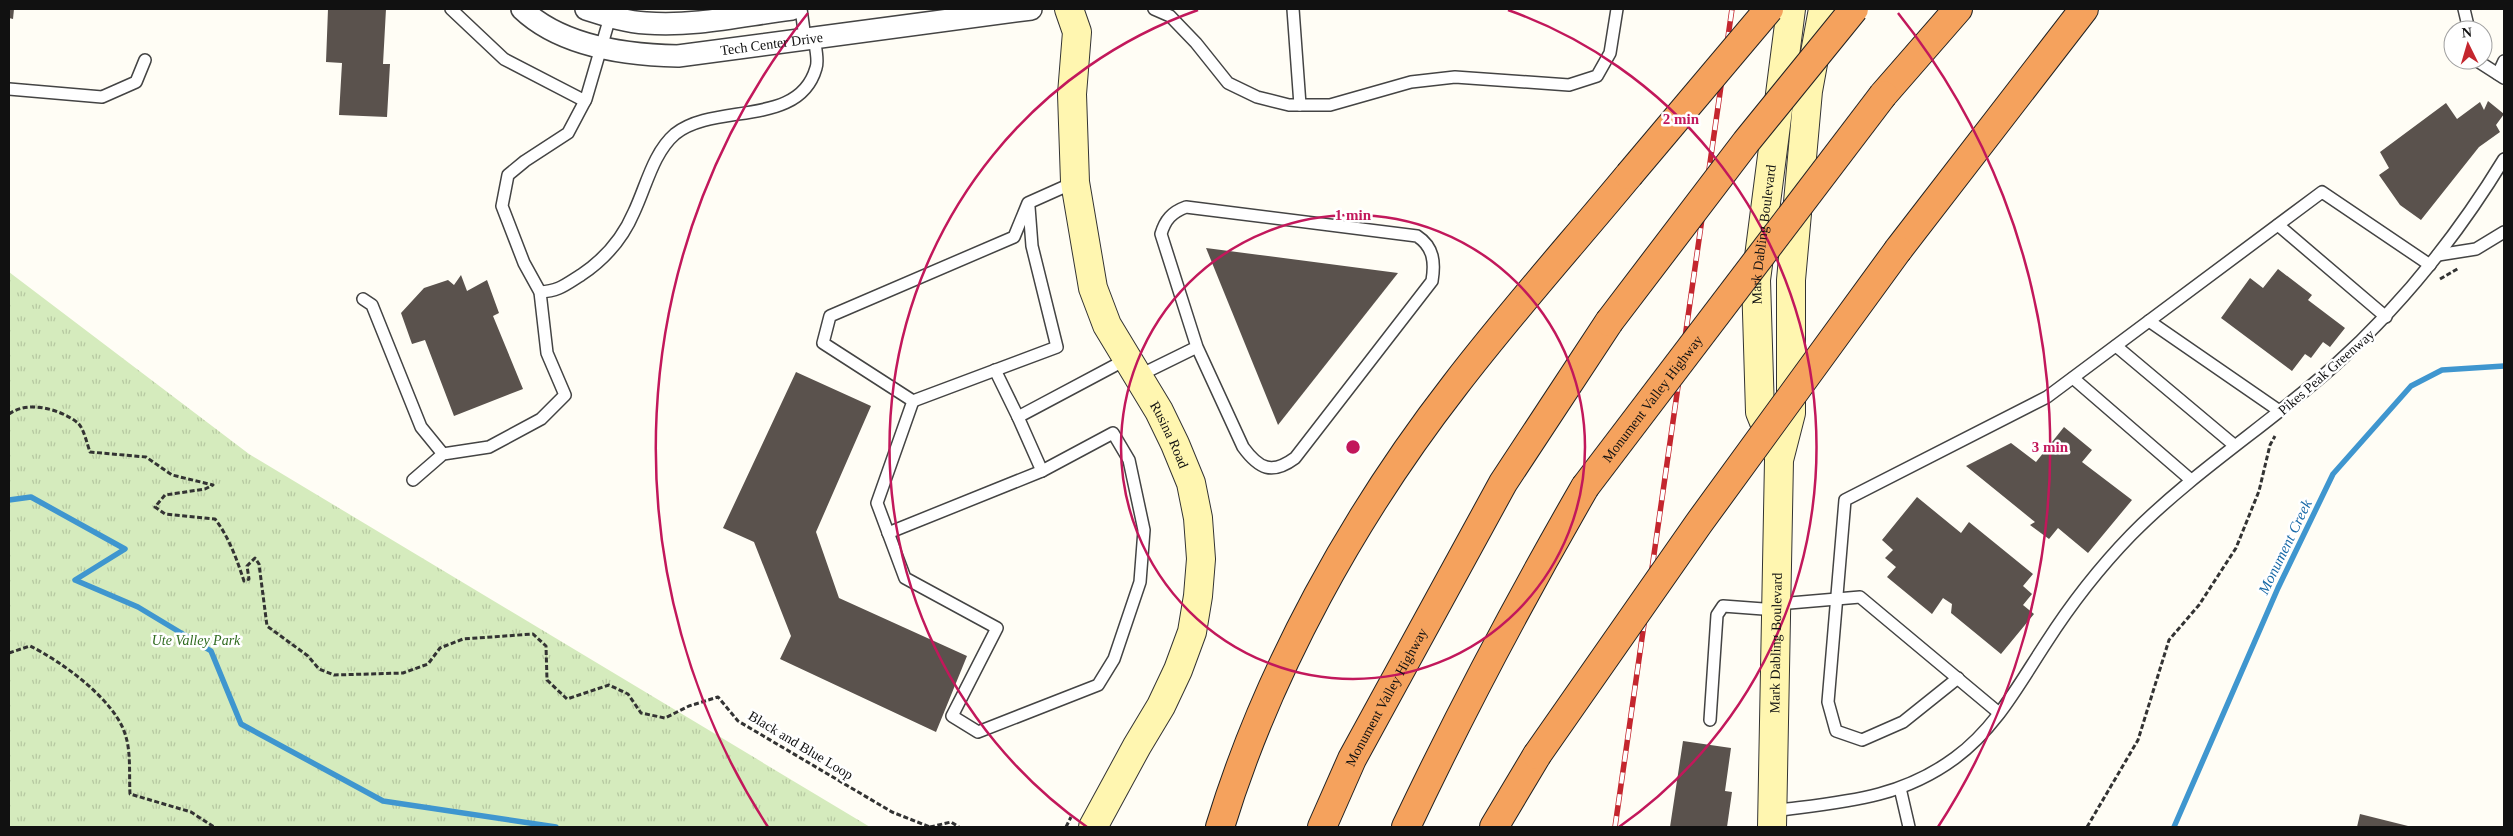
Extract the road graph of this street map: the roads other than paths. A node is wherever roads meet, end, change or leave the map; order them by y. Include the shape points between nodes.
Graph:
1 (451, 9) edge
2 (522, 9) edge
3 (586, 9) edge
4 (792, 9) edge
5 (801, 9) edge
6 (1031, 9) edge
7 (1091, 9) edge
8 (1154, 9) edge
9 (1293, 9) edge
10 (1617, 9) edge
11 (1768, 9) edge
12 (1791, 9) edge
13 (1823, 9) edge
14 (1854, 9) edge
15 (1958, 9) edge
16 (2084, 9) edge
17 (610, 17) junction
18 (1073, 20) edge
19 (809, 38) junction
20 (602, 48) junction
21 (145, 60) dead end
22 (2504, 60) edge
23 (2501, 76) edge
24 (9, 90) edge
25 (584, 101) junction
26 (1300, 105) junction
27 (2504, 159) edge
28 (1075, 182) junction
29 (1028, 203) junction
30 (2278, 225) junction
31 (2504, 232) edge
32 (2434, 260) junction
33 (540, 292) junction
34 (363, 299) dead end
35 (2386, 317) junction
36 (2150, 321) junction
37 (1197, 346) junction
38 (2116, 346) junction
39 (1132, 368) junction
40 (995, 370) junction
41 (2073, 378) junction
42 (913, 402) junction
43 (2278, 410) junction
44 (1018, 417) junction
45 (2234, 445) junction
46 (443, 454) junction
47 (1780, 460) junction
48 (1042, 471) junction
49 (413, 480) dead end
50 (2191, 480) junction
51 (888, 533) junction
52 (1838, 599) junction
53 (1777, 607) junction
54 (1958, 678) junction
55 (1999, 713) junction
56 (1710, 720) dead end
57 (1900, 788) junction
58 (1772, 819) edge
59 (1093, 827) edge
60 (1220, 827) edge
61 (1322, 827) edge
62 (1406, 827) edge
63 (1494, 827) edge
64 (1909, 827) edge

1 - 25 lane via 504,59
2 - 20 street, Tech Center Drive via 559,34
3 - 17 street
4 - 17 street via 677,24
5 - 19 lane
6 - 19 street, Tech Center Drive
7 - 18 street, Rusina Road
8 - 26 lane via 1170,16 1228,83 1257,98
9 - 26 lane
10 - 26 lane via 1610,53 1596,76 1568,85 1455,77 1411,82 1330,105
11 - 60 highway, bridge via 1454,385 1376,496 1320,593 1272,689 1229,795
12 - 47 street, Mark Dabling Boulevard via 1756,280 1760,412
13 - 47 street, Mark Dabling Boulevard via 1808,91 1791,280 1791,413
14 - 61 highway, Monument Valley Highway, bridge via 1746,142 1609,322 1503,482 1352,759
15 - 62 highway, Monument Valley Highway, bridge via 1882,95 1585,487 1511,616
16 - 63 highway, bridge via 1898,250 1699,523 1537,755
17 - 20 lane
18 - 28 street, Rusina Road
19 - 20 street, Tech Center Drive via 678,56 641,55
19 - 33 lane via 817,67 808,86 789,102 760,111 716,117 692,124 674,135 650,172 634,213 604,258 557,291
20 - 25 lane
21 - 24 lane via 136,82 102,97
22 - 23 lane
25 - 33 lane via 568,133 525,160 508,175 502,206 524,264
27 - 32 lane
28 - 29 lane
28 - 39 street, Rusina Road via 1094,288 1107,325
29 - 40 lane via 1032,246 1057,347
29 - 42 lane via 1014,237 830,316 823,343
30 - 32 lane via 2322,192
30 - 35 lane
30 - 36 lane
31 - 32 lane via 2476,249
32 - 35 lane
33 - 46 lane via 547,353 564,395 541,420 489,447
34 - 46 lane via 372,305 421,427
35 - 43 lane via 2333,367
36 - 38 lane
36 - 43 lane
37 - 37 lane via 1160,234 1163,225 1177,210 1186,207 1417,236 1431,251 1435,264 1432,281 1295,458 1284,467 1274,469 1252,460
37 - 39 lane
38 - 41 lane
38 - 45 lane
39 - 44 lane
39 - 59 street, Rusina Road via 1175,444 1191,483 1201,559 1198,596 1192,632 1178,670
40 - 42 lane
40 - 44 lane
41 - 50 lane
41 - 52 lane via 2047,397 1845,500
42 - 51 lane via 876,503
43 - 45 lane
44 - 48 lane
45 - 50 lane
46 - 49 lane
47 - 53 street, Mark Dabling Boulevard
48 - 51 lane
48 - 51 lane via 1113,433 1129,460 1144,530 1140,582 1114,659 1098,685 978,732 952,716 997,628 905,578
50 - 55 lane via 2137,529 2101,568 2072,604
52 - 53 lane
52 - 54 lane via 1860,597
52 - 54 lane via 1828,702 1836,730 1862,740 1903,722
53 - 56 lane via 1723,606 1717,614
53 - 58 street, Mark Dabling Boulevard
54 - 55 lane
55 - 57 lane via 1980,737 1956,757 1927,777
57 - 58 lane
57 - 64 lane

